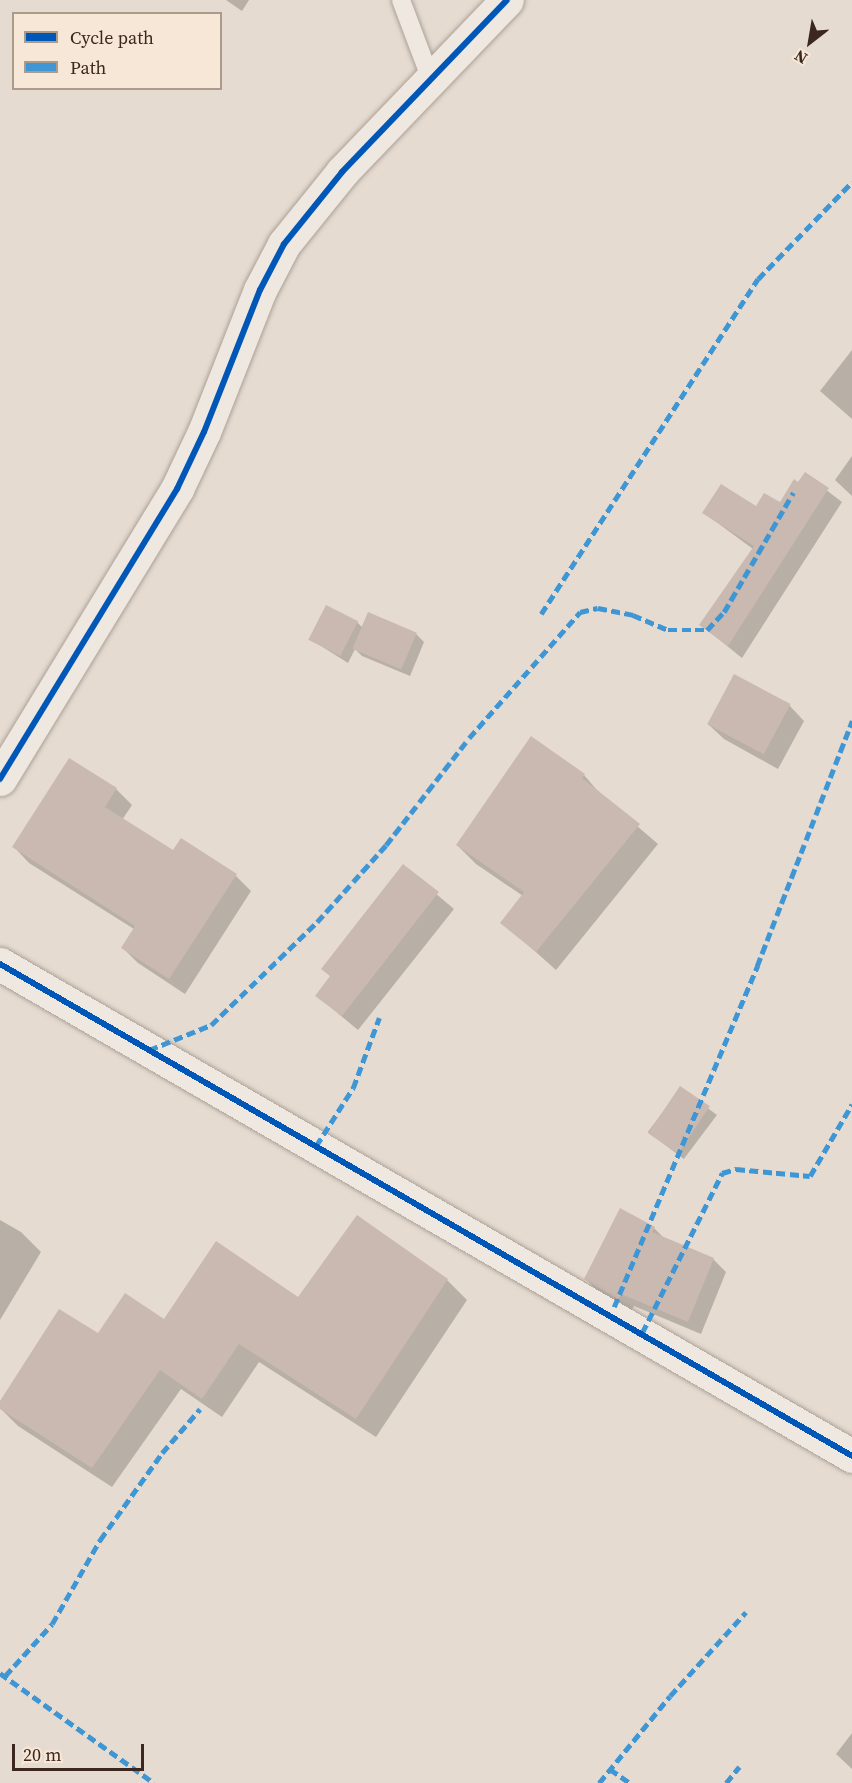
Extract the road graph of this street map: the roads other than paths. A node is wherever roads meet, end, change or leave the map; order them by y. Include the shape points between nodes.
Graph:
1 (401, 0) edge
2 (507, 0) edge
3 (431, 80) junction
4 (0, 780) edge
5 (0, 964) edge
6 (852, 1456) edge

1 - 3 lane
2 - 3 street
3 - 4 street via 342,172 284,244 260,290 177,489
5 - 6 street

